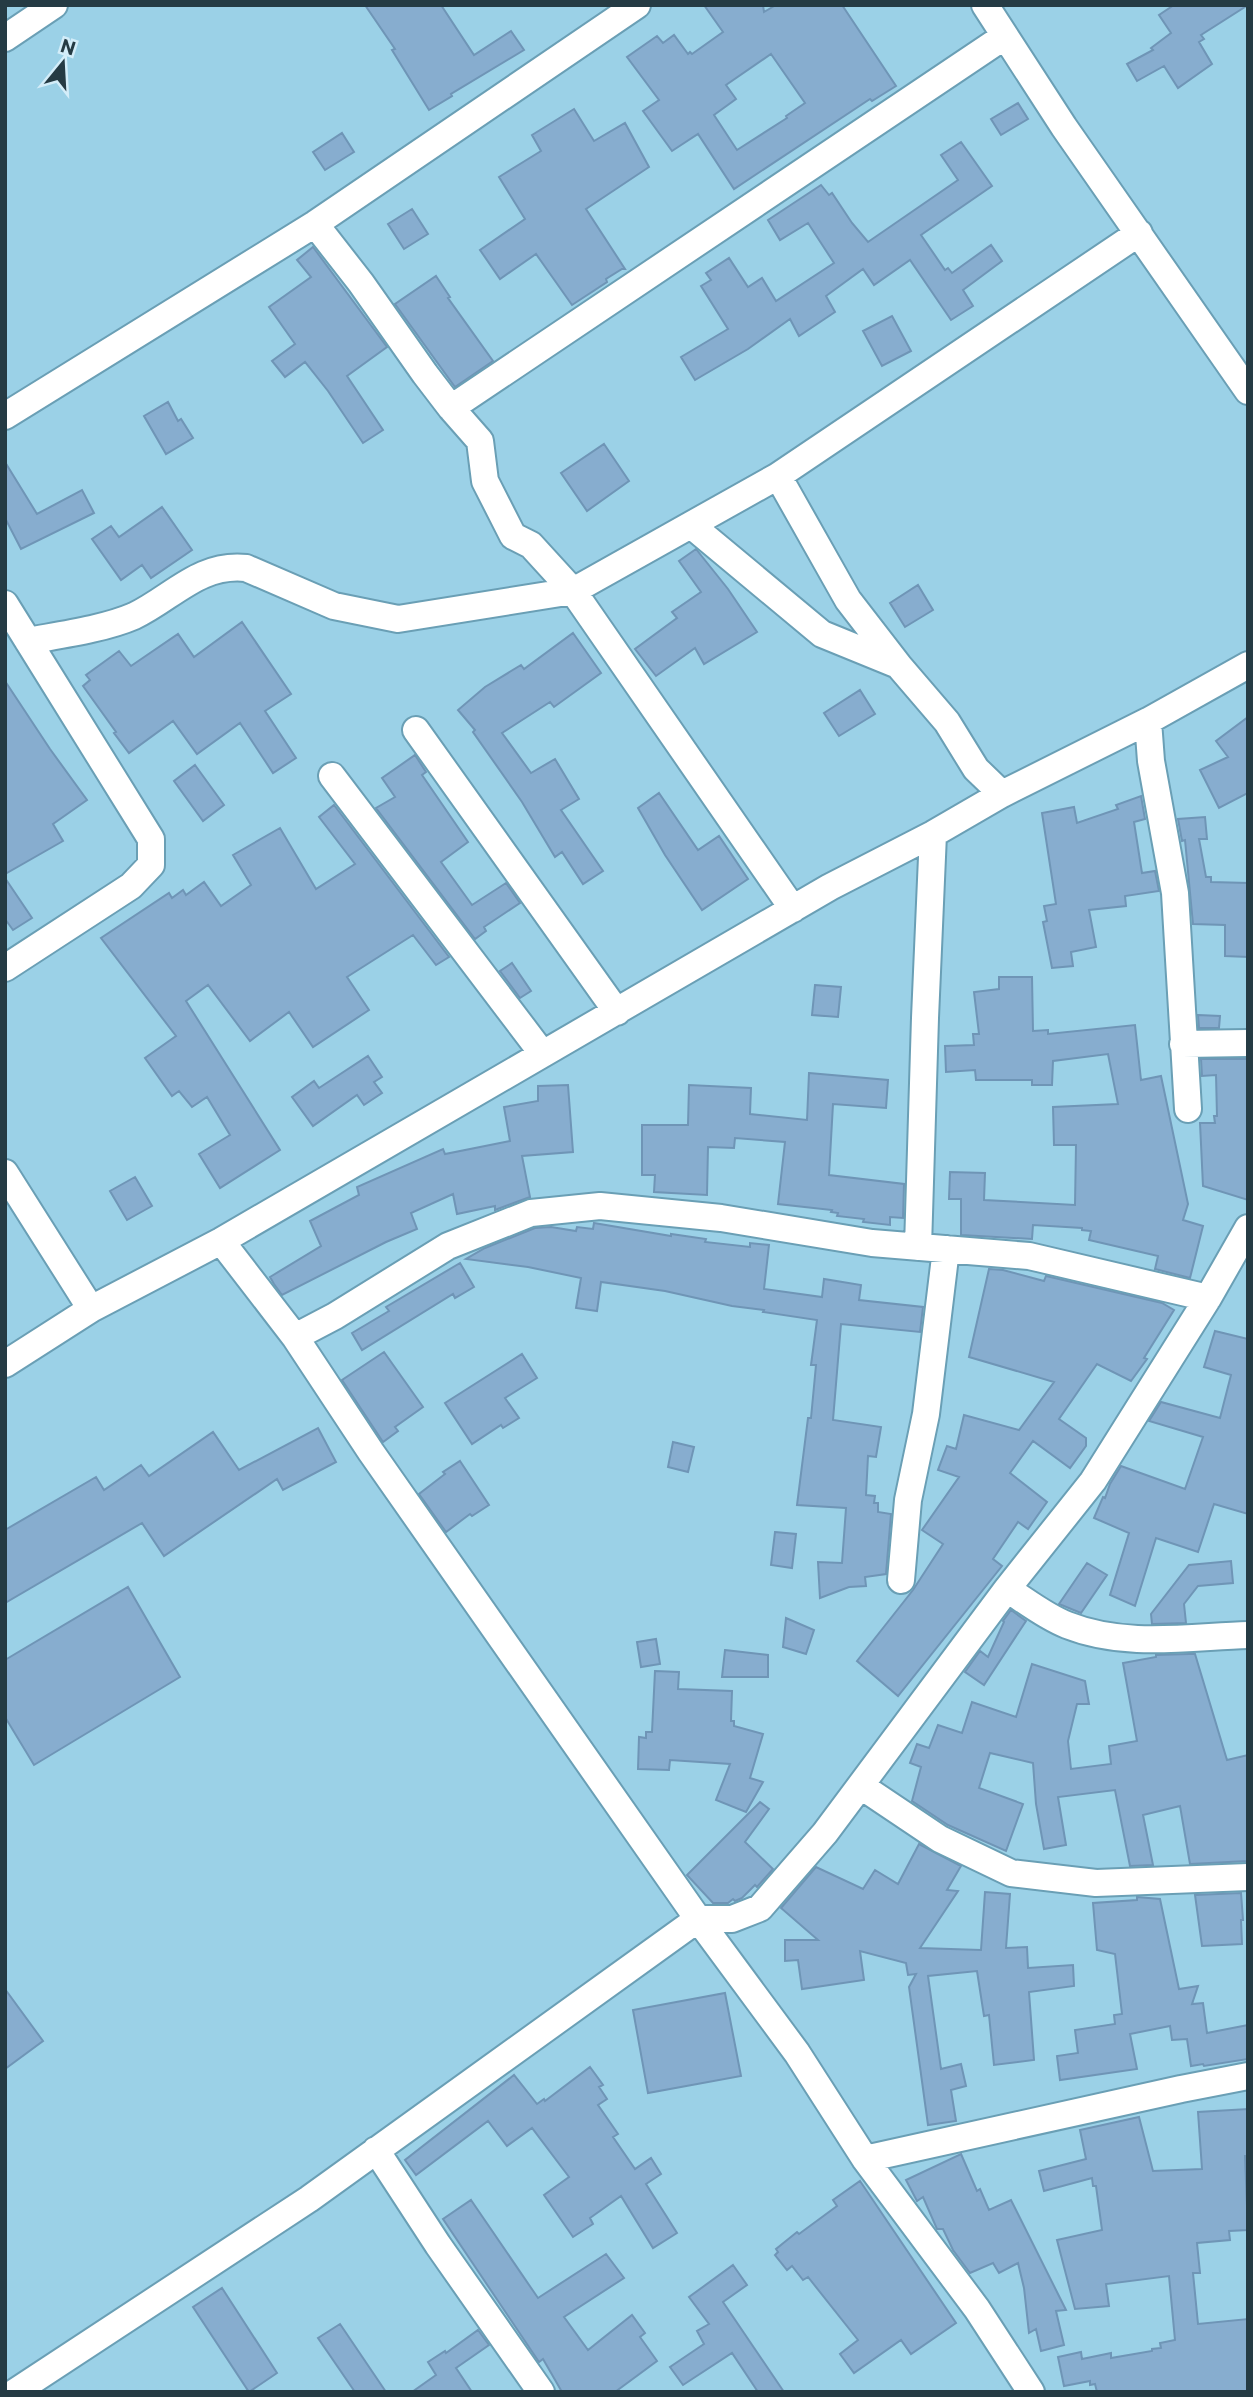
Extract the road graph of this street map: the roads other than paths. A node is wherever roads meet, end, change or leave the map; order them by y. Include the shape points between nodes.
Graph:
1 (54, 5) edge
2 (637, 5) edge
3 (985, 5) edge
4 (1005, 36) junction
5 (5, 38) edge
6 (315, 224) junction
7 (1139, 233) junction
8 (1248, 391) edge
9 (451, 408) junction
10 (5, 415) edge
11 (778, 476) junction
12 (691, 525) junction
13 (573, 591) junction
14 (5, 604) edge
15 (28, 641) junction
16 (1248, 665) edge
17 (899, 666) junction
18 (1148, 720) junction
19 (416, 730) dead end
20 (332, 776) dead end
21 (1002, 794) junction
22 (933, 834) junction
23 (793, 909) junction
24 (5, 968) edge
25 (617, 1012) junction
26 (1248, 1043) edge
27 (1183, 1044) junction
28 (542, 1053) junction
29 (1188, 1109) dead end
30 (5, 1173) edge
31 (1248, 1228) edge
32 (221, 1241) junction
33 (918, 1247) junction
34 (946, 1249) junction
35 (1208, 1297) junction
36 (91, 1309) junction
37 (295, 1337) junction
38 (5, 1364) edge
39 (901, 1580) dead end
40 (1007, 1589) junction
41 (1248, 1635) edge
42 (860, 1786) junction
43 (1248, 1877) edge
44 (698, 1919) junction
45 (1248, 2076) edge
46 (376, 2150) junction
47 (865, 2160) junction
48 (15, 2392) edge
49 (541, 2392) edge
50 (1031, 2392) edge

1 - 5 street
2 - 6 street
3 - 4 street
4 - 7 street
4 - 9 street
6 - 9 street
6 - 10 street
7 - 8 street
7 - 11 street
9 - 13 street via 480,441 485,481 513,537 531,545
11 - 12 street
11 - 17 street via 849,600
12 - 13 street
12 - 17 street via 822,634
13 - 15 street via 398,619 334,606 246,568 232,567 183,583 134,616
13 - 23 street
14 - 15 street
15 - 24 street via 151,839 151,865 131,886
16 - 18 street
17 - 21 street via 947,722 976,769
18 - 21 street
18 - 27 street via 1175,893
19 - 25 street
20 - 28 street
21 - 22 street
22 - 23 street
22 - 33 street
23 - 25 street
25 - 28 street
26 - 27 street
27 - 29 street
28 - 32 street
30 - 36 street
31 - 35 street
32 - 36 street
32 - 37 street
33 - 34 street
33 - 37 street via 721,1218 600,1206 531,1213 448,1246
34 - 35 street via 1029,1256
34 - 39 street via 926,1413 908,1500
35 - 40 street via 1093,1481
36 - 38 street
37 - 44 street
40 - 41 street via 1065,1624 1102,1636 1158,1640
40 - 42 street
42 - 43 street via 940,1839 1011,1873 1096,1883
42 - 44 street via 760,1908 732,1919
44 - 46 street
44 - 47 street via 797,2053
45 - 47 street
46 - 48 street
46 - 49 street
47 - 50 street via 977,2309

